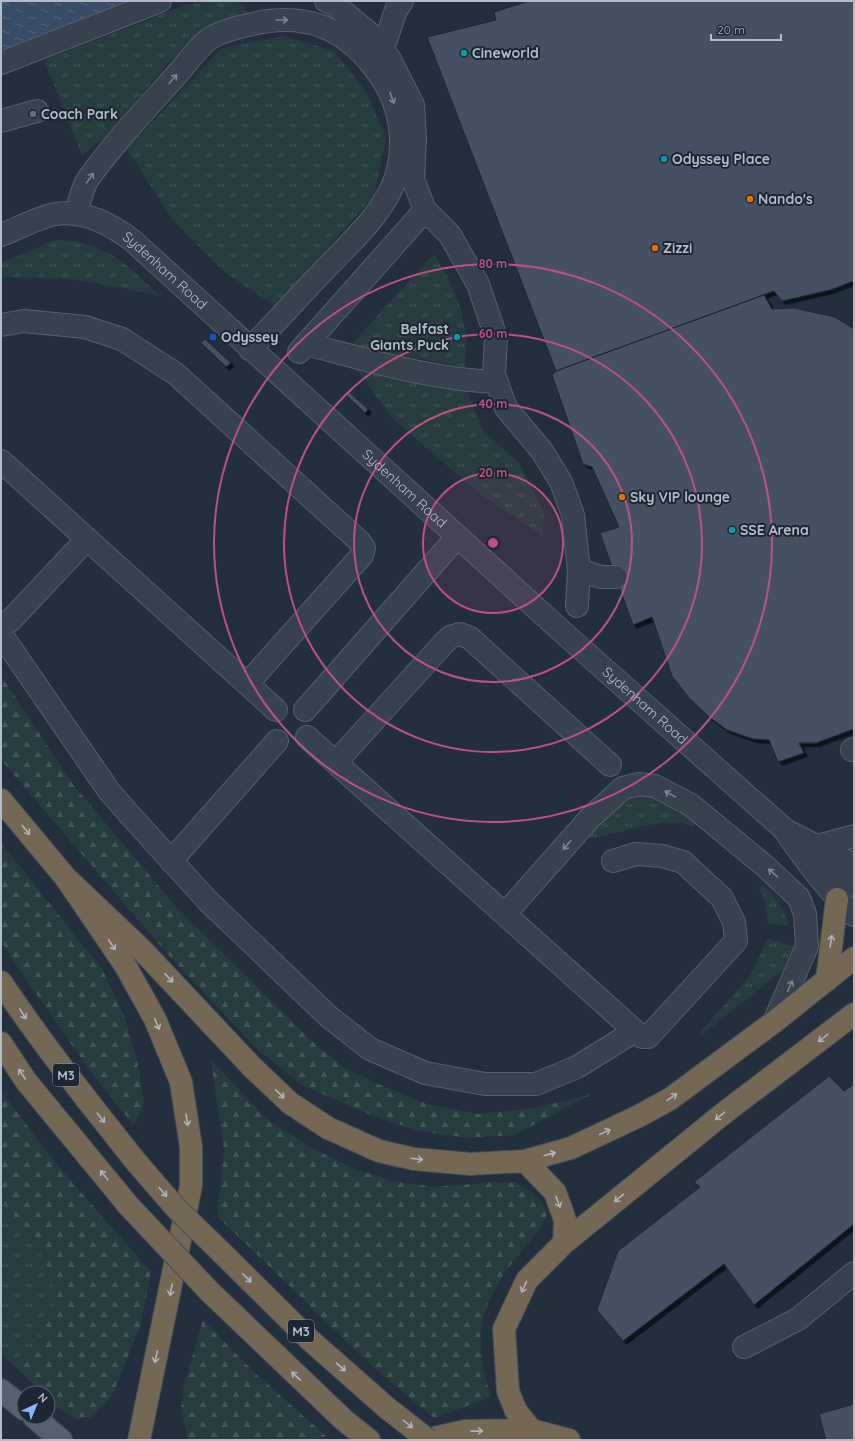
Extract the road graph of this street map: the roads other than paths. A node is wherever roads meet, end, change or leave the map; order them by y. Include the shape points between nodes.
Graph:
1 (160, 1) edge
2 (326, 1) edge
3 (402, 1) edge
4 (382, 49) junction
5 (1, 63) edge
6 (376, 70) junction
7 (37, 111) dead end
8 (1, 121) edge
9 (426, 210) junction
10 (76, 214) junction
11 (1, 235) edge
12 (1, 326) edge
13 (250, 349) junction
14 (497, 382) junction
15 (1, 461) edge
16 (457, 537) junction
17 (87, 539) junction
18 (579, 570) junction
19 (616, 577) dead end
20 (576, 606) dead end
21 (1, 623) edge
22 (1, 634) edge
23 (248, 683) junction
24 (276, 710) junction
25 (305, 710) junction
26 (307, 737) junction
27 (278, 741) junction
28 (336, 762) junction
29 (610, 765) dead end
30 (1, 800) edge
31 (854, 836) edge
32 (816, 852) junction
33 (171, 861) junction
34 (613, 861) dead end
35 (854, 865) edge
36 (66, 878) junction
37 (854, 885) edge
38 (837, 899) junction
39 (505, 914) junction
40 (854, 915) edge
41 (854, 958) edge
42 (826, 980) junction
43 (1, 982) edge
44 (854, 1014) edge
45 (774, 1022) junction
46 (635, 1032) junction
47 (1, 1043) edge
48 (526, 1161) junction
49 (564, 1243) junction
50 (854, 1273) edge
51 (744, 1347) dead end
52 (1, 1390) edge
53 (16, 1402) edge
54 (43, 1425) edge
55 (531, 1430) junction
56 (61, 1440) edge
57 (139, 1440) edge
58 (369, 1440) edge
59 (425, 1440) edge
60 (428, 1440) edge
61 (569, 1440) edge

1 - 5 street
2 - 4 street via 334,4 369,33
3 - 4 street via 396,10
4 - 6 street
4 - 9 street via 413,105 413,179
10 -> 6 street via 87,180 125,132 208,39 232,29 266,20 294,20 319,24 342,35
6 -> 13 street via 389,88 398,114 402,144 395,178 381,206
7 - 8 street
9 - 14 street via 450,235 478,284 496,337 494,375
9 - 14 street via 302,348 400,369 477,382
10 - 11 street, Sydenham Road via 55,214
10 - 13 street, Sydenham Road via 116,228 128,237
12 - 23 street via 24,321 85,327 122,339 176,374 360,542 364,548 362,555
13 - 16 street, Sydenham Road
14 - 18 street via 506,408 542,452 561,482 573,516
15 - 17 street
16 - 25 street
16 - 32 street, Sydenham Road via 784,829
17 - 21 street via 10,621
17 - 23 street
18 - 19 street via 601,577
18 - 20 street
22 - 33 street via 109,792
23 - 24 street
24 - 25 street via 290,704
24 - 27 street via 269,726 273,737
25 - 26 street via 311,723
26 - 27 street via 302,742 290,746
26 - 28 street
27 - 33 street
28 - 29 street via 443,644 450,637 460,634 470,638
28 - 39 street
30 -> 36 highway
31 - 32 street
32 - 35 street, Sydenham Road
32 - 37 street
32 - 38 street, Sydenham Road
33 - 46 street via 208,901 328,1016 370,1049 425,1073 485,1084 536,1084 577,1067
34 - 46 street via 636,854 662,856 684,862 722,898 734,922 736,941 648,1037 642,1037
36 -> 48 highway via 142,950 252,1067 296,1107 328,1128 379,1151 414,1159 470,1164
36 -> 57 highway via 126,965 155,1019 181,1082 191,1147 191,1186
38 - 40 street, Sydenham Road
42 -> 38 highway
45 -> 39 street via 807,946 805,914 799,898 691,805 655,786 639,784 623,788 590,818
39 - 46 street
41 - 42 highway
42 - 45 highway
43 -> 60 highway, M3, bridge via 67,1076 176,1208 310,1340 387,1408
44 -> 49 highway via 724,1113
48 -> 45 highway via 571,1148 670,1099
58 -> 47 highway, M3, bridge via 345,1421 209,1291 128,1205 26,1081
48 -> 49 highway via 554,1192 565,1220
49 -> 55 highway via 528,1280 504,1329 508,1391 516,1411
50 - 51 street via 798,1319
52 - 53 main road
54 - 56 main road
59 -> 55 highway via 465,1431
55 - 61 highway

